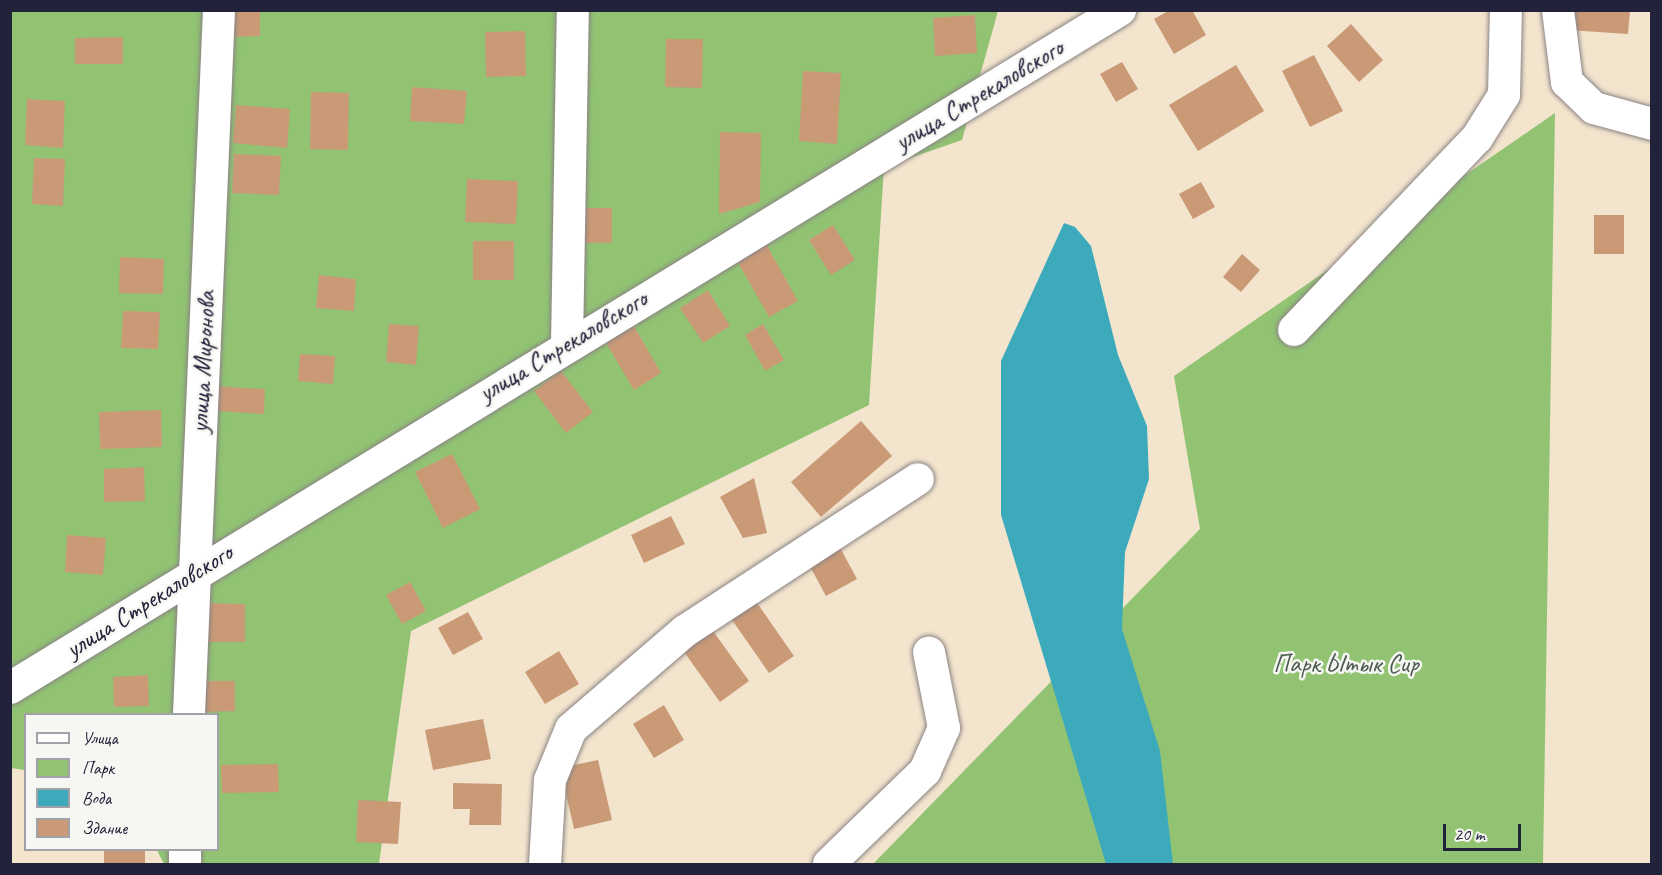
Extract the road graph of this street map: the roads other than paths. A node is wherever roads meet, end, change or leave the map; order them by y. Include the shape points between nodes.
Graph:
1 (219, 10) edge
2 (573, 10) edge
3 (1120, 10) edge
4 (1506, 10) edge
5 (1558, 10) edge
6 (1652, 123) edge
7 (1294, 330) dead end
8 (567, 344) junction
9 (918, 479) dead end
10 (193, 573) junction
11 (929, 652) dead end
12 (10, 688) edge
13 (189, 713) edge
14 (545, 864) edge
15 (829, 864) edge

1 - 10 street, улица Миронова
2 - 8 street
3 - 8 street, улица Стрекаловского
4 - 7 street via 1504,94 1476,138
5 - 6 street via 1567,82 1594,108
8 - 10 street, улица Стрекаловского
9 - 14 street via 685,631 571,729 550,780
10 - 12 street, улица Стрекаловского
10 - 13 street, улица Миронова
11 - 15 street via 944,728 925,771

